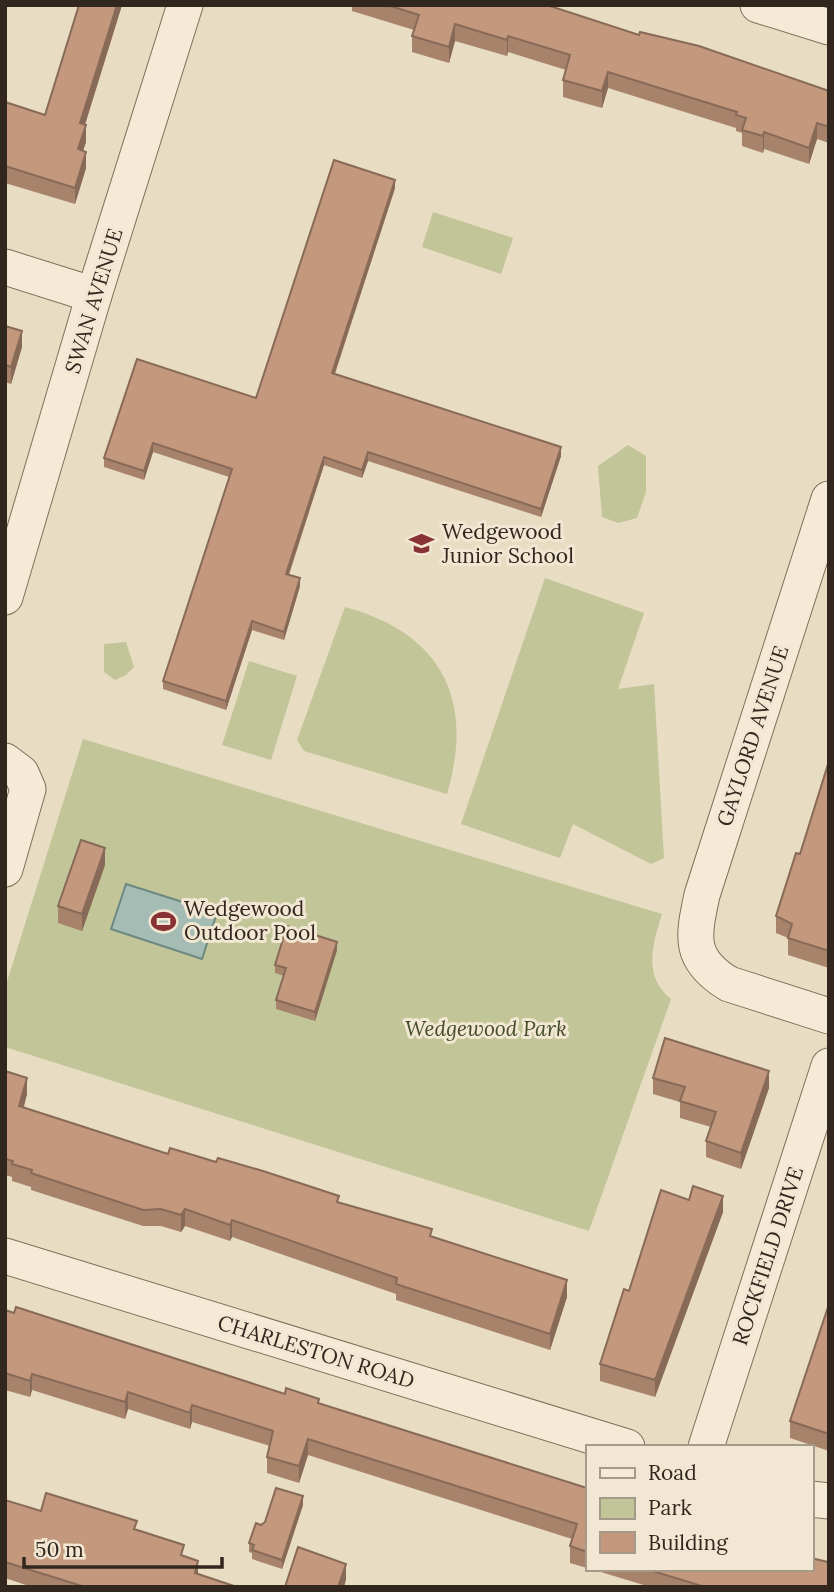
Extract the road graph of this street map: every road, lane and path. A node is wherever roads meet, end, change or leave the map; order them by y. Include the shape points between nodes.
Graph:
1 (186, 5) edge
2 (758, 5) edge
3 (829, 27) edge
4 (5, 267) edge
5 (94, 296) junction
6 (829, 499) edge
7 (5, 597) edge
8 (15, 770) edge
9 (5, 869) edge
10 (829, 1016) edge
11 (829, 1066) edge
12 (5, 1256) edge
13 (620, 1445) edge
14 (707, 1445) edge

1 - 5 street, SWAN AVENUE
2 - 3 street
4 - 5 street
5 - 7 street, SWAN AVENUE
6 - 10 street, GAYLORD AVENUE via 702,895 695,940 698,954 711,972 729,984
8 - 9 street via 28,789
11 - 14 street, ROCKFIELD DRIVE
12 - 13 street, CHARLESTON ROAD

